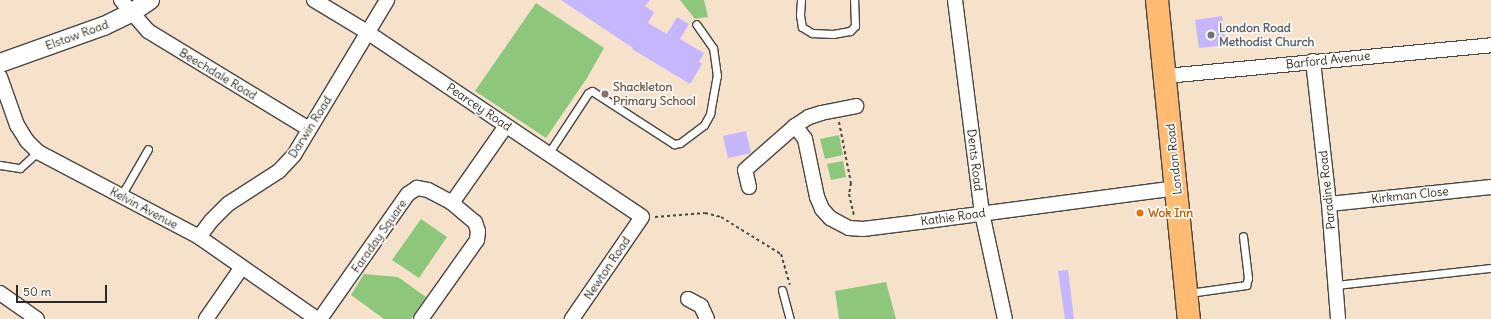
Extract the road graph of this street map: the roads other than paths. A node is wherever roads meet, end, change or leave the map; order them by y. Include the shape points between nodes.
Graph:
1 (150, 0) edge
2 (314, 0) edge
3 (387, 0) edge
4 (802, 0) edge
5 (854, 0) edge
6 (955, 0) edge
7 (1157, 0) edge
8 (126, 7) edge
9 (696, 24) dead end
10 (367, 32) junction
11 (1491, 45) edge
12 (1313, 61) junction
13 (0, 63) edge
14 (1166, 76) junction
15 (0, 77) edge
16 (856, 106) dead end
17 (506, 126) junction
18 (795, 126) junction
19 (309, 129) junction
20 (148, 149) dead end
21 (38, 152) junction
22 (548, 154) junction
23 (0, 164) edge
24 (749, 187) dead end
25 (1491, 187) edge
26 (1177, 188) junction
27 (121, 196) junction
28 (452, 203) junction
29 (1329, 204) junction
30 (982, 213) junction
31 (642, 217) joint
32 (1243, 236) dead end
33 (198, 238) junction
34 (242, 267) junction
35 (1491, 268) edge
36 (1336, 285) junction
37 (782, 290) dead end
38 (0, 293) edge
39 (1187, 293) junction
40 (688, 299) dead end
41 (316, 318) edge
42 (37, 319) edge
43 (206, 319) edge
44 (421, 319) edge
45 (572, 319) edge
46 (707, 319) edge
47 (790, 319) edge
48 (1005, 319) edge
49 (1189, 319) edge
50 (1338, 319) edge

1 - 8 street, Elstow Road
2 - 10 street, Pearcey Road
3 - 10 street, Darwin Road
4 - 5 lane via 802,27 812,33 833,34 850,31 855,26
6 - 30 street, Dents Road
7 - 14 main road, London Road
8 - 13 street, Elstow Road via 97,29
8 - 19 street, Beechdale Road via 148,31
9 - 22 lane via 713,48 717,76 710,114 704,125 680,143 674,144 592,91 588,93
10 - 17 street, Pearcey Road
10 - 19 street, Darwin Road
11 - 12 street, Barford Avenue
12 - 14 street, Barford Avenue
12 - 29 street, Paradine Road
14 - 26 main road, London Road
15 - 21 street, Kelvin Avenue via 17,125
16 - 18 street via 809,117
17 - 22 street, Pearcey Road
17 - 28 street
18 - 24 street via 745,170
18 - 30 street, Kathie Road via 804,139 822,209 830,218 841,224 857,228
19 - 33 street, Darwin Road via 294,155 279,171 228,204
20 - 27 lane
21 - 23 lane via 20,168
21 - 27 street, Kelvin Avenue
22 - 31 street, Pearcey Road
25 - 29 street, Kirkman Close
26 - 30 street, Kathie Road
26 - 39 main road, London Road
27 - 33 street, Kelvin Avenue
28 - 41 street, Faraday Square via 428,190 417,188 408,194
28 - 44 street, Faraday Square via 475,222 477,240
29 - 36 street, Paradine Road
30 - 48 street, Dents Road
31 - 45 street, Newton Road
32 - 39 lane via 1248,278 1246,285
33 - 34 street, Kelvin Avenue
34 - 41 street, Kelvin Avenue
34 - 43 street
35 - 36 lane
36 - 50 street, Paradine Road
37 - 47 lane
38 - 42 street
39 - 49 main road, London Road
40 - 46 street via 701,306

